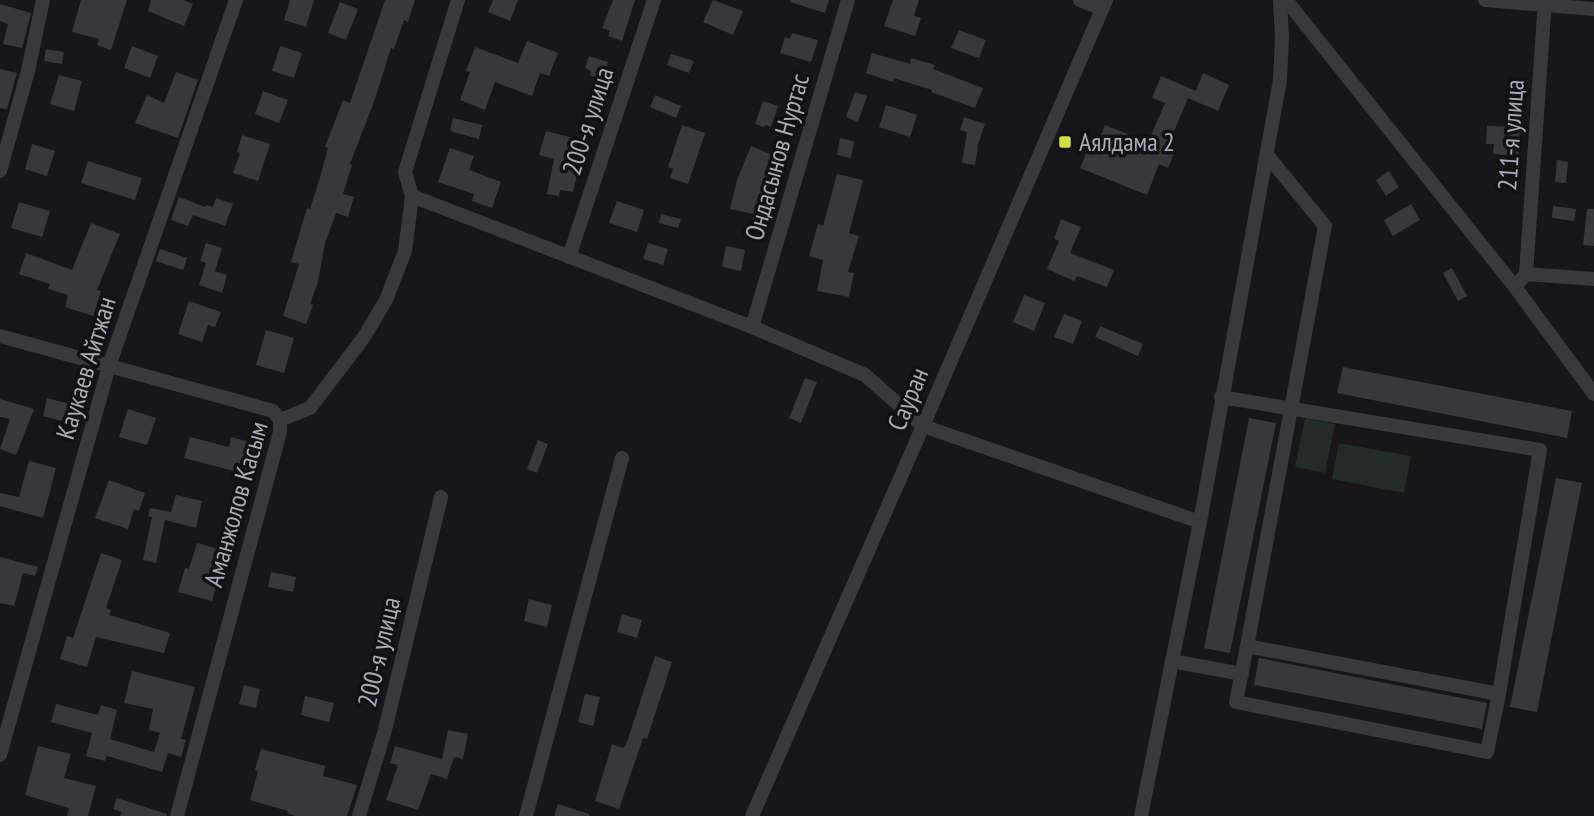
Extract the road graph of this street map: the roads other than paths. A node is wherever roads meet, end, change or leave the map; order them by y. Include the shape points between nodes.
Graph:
1 (43, 0) edge
2 (236, 0) edge
3 (458, 0) edge
4 (654, 0) edge
5 (848, 0) edge
6 (1080, 0) edge
7 (1280, 0) edge
8 (1286, 0) edge
9 (1485, 0) edge
10 (1545, 3) edge
11 (1104, 4) edge
12 (1594, 9) edge
13 (1267, 155) junction
14 (0, 171) edge
15 (412, 196) junction
16 (569, 257) junction
17 (1527, 274) junction
18 (1594, 279) edge
19 (1515, 288) junction
20 (752, 327) junction
21 (0, 335) edge
22 (109, 366) junction
23 (1594, 394) edge
24 (1221, 397) junction
25 (1289, 410) junction
26 (281, 420) junction
27 (923, 426) junction
28 (622, 458) dead end
29 (441, 497) dead end
30 (1200, 522) junction
31 (1247, 646) junction
32 (1172, 661) junction
33 (1242, 674) junction
34 (1499, 694) junction
35 (0, 755) edge
36 (177, 816) edge
37 (359, 816) edge
38 (526, 816) edge
39 (752, 816) edge
40 (1141, 816) edge

1 - 14 street
2 - 22 street, Каукаев Айтжан
3 - 15 street, Аманжолов Касым via 405,172
4 - 16 street, 200-я улица
5 - 20 street, Ондасынов Нуртас
6 - 11 street
7 - 13 street via 1280,80
8 - 19 street
9 - 10 street
10 - 12 street
10 - 17 street, 211-я улица
11 - 27 street, Сауран
13 - 24 street
13 - 25 street via 1325,226
15 - 16 street
15 - 26 street, Аманжолов Касым via 405,251 386,300 310,408
16 - 20 street
17 - 18 street
17 - 19 street
19 - 23 street
20 - 27 street via 865,375
21 - 22 street
22 - 26 street via 273,411
22 - 35 street, Каукаев Айтжан
24 - 25 street
24 - 30 street
25 - 31 street
25 - 34 street via 1540,450
26 - 36 street, Аманжолов Касым
27 - 30 street
27 - 39 street, Сауран
28 - 38 street
29 - 37 street, 200-я улица via 385,730
30 - 32 street
31 - 33 street
31 - 34 street
32 - 33 street
32 - 40 street
33 - 34 street via 1236,702 1487,752

